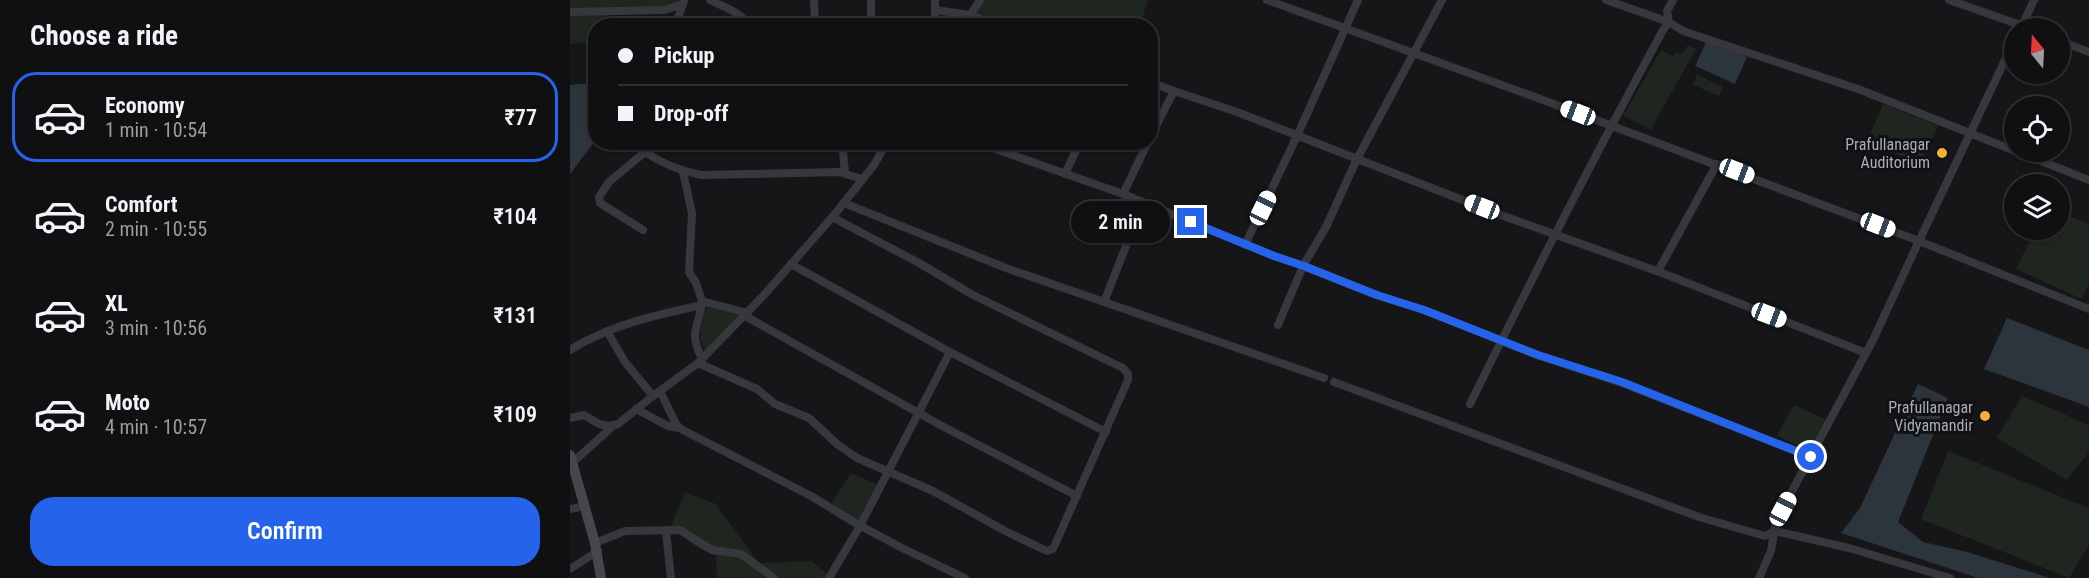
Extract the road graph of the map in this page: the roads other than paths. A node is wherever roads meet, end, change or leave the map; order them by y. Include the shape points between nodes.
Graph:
1 (710, 0) edge
2 (814, 0) edge
3 (871, 0) edge
4 (935, 0) edge
5 (980, 0) edge
6 (1267, 0) edge
7 (1358, 0) edge
8 (1442, 0) edge
9 (1606, 0) edge
10 (1673, 0) edge
11 (1949, 0) edge
12 (2034, 0) edge
13 (684, 2) edge
14 (935, 9) junction
15 (570, 12) edge
16 (970, 15) junction
17 (678, 18) edge
18 (742, 18) edge
19 (815, 18) edge
20 (871, 18) edge
21 (935, 18) edge
22 (968, 18) edge
23 (978, 18) edge
24 (2028, 18) edge
25 (2004, 21) edge
26 (1669, 22) junction
27 (1345, 28) junction
28 (2070, 44) edge
29 (2089, 52) edge
30 (1415, 53) junction
31 (2004, 62) edge
32 (1158, 85) edge
33 (1174, 92) junction
34 (1158, 123) edge
35 (1611, 126) junction
36 (1970, 135) junction
37 (1297, 136) junction
38 (843, 150) edge
39 (882, 150) edge
40 (998, 150) edge
41 (1076, 150) edge
42 (1144, 150) edge
43 (645, 152) joint
44 (1357, 159) junction
45 (1717, 164) junction
46 (683, 172) junction
47 (845, 173) junction
48 (1065, 174) junction
49 (862, 179) junction
50 (2089, 180) edge
51 (1123, 194) junction
52 (844, 203) junction
53 (1143, 203) junction
54 (832, 217) junction
55 (643, 230) dead end
56 (1556, 235) junction
57 (1919, 241) junction
58 (1245, 245) junction
59 (791, 264) junction
60 (1304, 266) junction
61 (1658, 271) junction
62 (1104, 302) junction
63 (702, 303) junction
64 (2089, 309) edge
65 (746, 314) junction
66 (1278, 326) dead end
67 (606, 331) junction
68 (1501, 340) junction
69 (570, 350) edge
70 (950, 352) junction
71 (1866, 353) junction
72 (700, 360) junction
73 (1324, 378) dead end
74 (1334, 382) dead end
75 (656, 393) junction
76 (1470, 404) dead end
77 (636, 410) junction
78 (919, 414) junction
79 (570, 418) edge
80 (613, 426) junction
81 (679, 428) junction
82 (1106, 432) junction
83 (1811, 457) junction
84 (571, 459) edge
85 (889, 470) junction
86 (1077, 496) junction
87 (585, 506) junction
88 (570, 509) edge
89 (860, 526) junction
90 (666, 531) junction
91 (1774, 531) junction
92 (597, 547) junction
93 (570, 569) edge
94 (601, 578) edge
95 (671, 578) edge
96 (774, 578) edge
97 (829, 578) edge
98 (964, 578) edge
99 (1760, 578) edge
100 (1950, 578) edge

1 - 18 street
2 - 19 street
3 - 20 street
4 - 14 street
5 - 16 street
6 - 27 street
7 - 27 street
8 - 30 street
9 - 26 street
10 - 26 street via 1667,11
11 - 25 street
12 - 24 street
13 - 15 street via 665,10
13 - 17 street
14 - 16 street
14 - 21 street
16 - 22 street
16 - 23 street
26 - 35 street
26 - 36 street via 1683,31 1858,89
27 - 30 street
27 - 37 street
28 - 29 street
30 - 35 street
30 - 44 street
31 - 36 street
32 - 33 street
33 - 34 street
33 - 37 street
35 - 45 street
35 - 56 street
36 - 50 street
36 - 57 street
37 - 44 street
37 - 58 street
38 - 47 street
39 - 49 street
40 - 48 street
41 - 48 street
42 - 51 street
43 - 46 street
43 - 55 street via 609,182 599,197 600,203
44 - 56 street
44 - 60 street
45 - 57 street
45 - 61 street
46 - 47 street
46 - 63 street via 692,213 689,272
47 - 49 street
48 - 51 street
49 - 52 street
51 - 53 street
52 - 54 street
52 - 62 street via 1006,268
53 - 58 street
53 - 62 street
54 - 59 street
54 - 82 street via 973,296 1123,368 1128,380
56 - 61 street
56 - 68 street
57 - 64 street
57 - 71 street
58 - 60 street
59 - 65 street
59 - 70 street
60 - 66 street
60 - 68 street
61 - 71 street
62 - 73 street
63 - 65 street
63 - 67 street
63 - 72 street via 694,337
65 - 72 street
65 - 78 street
67 - 69 street
67 - 75 street via 625,362
68 - 76 street
68 - 83 street via 1622,382
70 - 78 street
70 - 82 street
71 - 83 street
72 - 75 street
72 - 85 street via 757,389 775,404 809,418 856,458
74 - 91 street via 1699,516 1765,536
75 - 77 street
75 - 81 street
77 - 80 street
77 - 81 street
78 - 85 street
78 - 86 street
79 - 80 street via 584,415 599,424
80 - 84 street
81 - 89 street via 811,496
82 - 86 street
83 - 91 street
84 - 87 main road
85 - 86 street via 1047,551 1053,549
85 - 89 street
87 - 88 street
87 - 92 main road
89 - 97 street
89 - 98 street
90 - 92 street via 625,531
90 - 95 street
90 - 96 street via 680,530 712,550 741,554
91 - 99 street
91 - 100 street
92 - 93 street
92 - 94 main road

